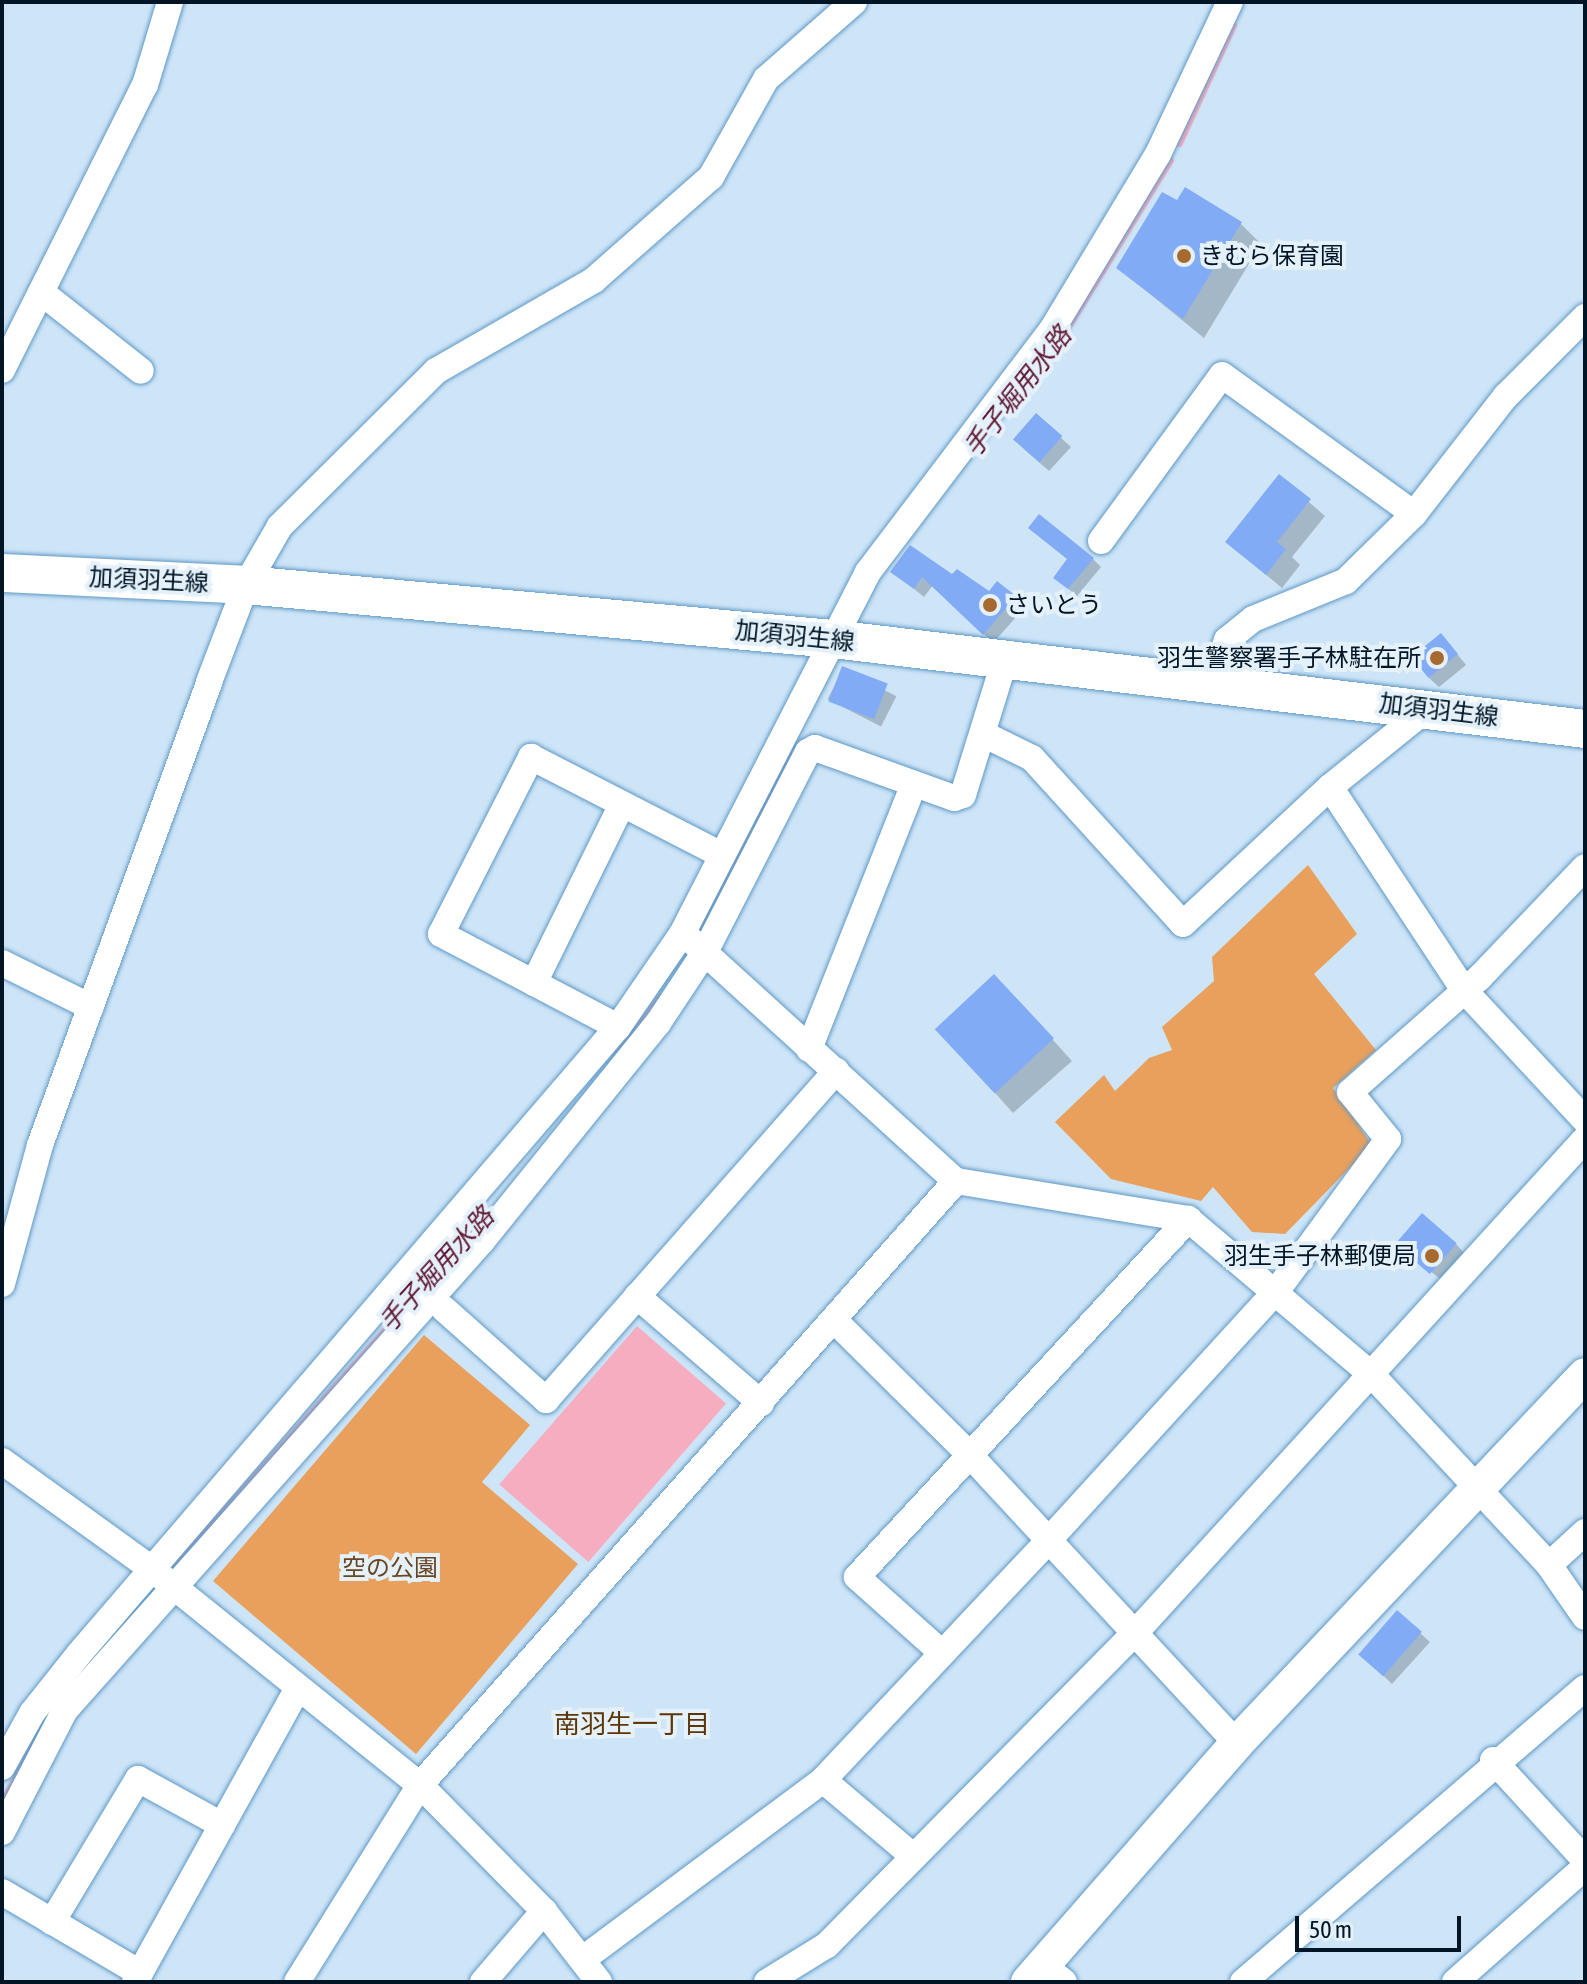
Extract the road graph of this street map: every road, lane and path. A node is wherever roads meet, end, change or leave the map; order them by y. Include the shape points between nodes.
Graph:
1 (170, 2) edge
2 (854, 2) edge
3 (1230, 2) edge
4 (41, 292) junction
5 (1585, 317) edge
6 (2, 370) edge
7 (141, 371) dead end
8 (1414, 514) junction
9 (1101, 541) dead end
10 (2, 573) edge
11 (246, 585) junction
12 (833, 639) junction
13 (1005, 659) junction
14 (1213, 683) junction
15 (1428, 708) junction
16 (1585, 729) edge
17 (985, 735) junction
18 (914, 784) junction
19 (1330, 787) junction
20 (622, 804) junction
21 (722, 855) junction
22 (1585, 867) edge
23 (682, 934) junction
24 (705, 952) junction
25 (2, 963) edge
26 (534, 983) junction
27 (1464, 990) junction
28 (91, 1007) junction
29 (618, 1027) junction
30 (809, 1049) junction
31 (836, 1071) junction
32 (1585, 1120) edge
33 (1585, 1139) edge
34 (956, 1181) junction
35 (1188, 1219) junction
36 (2, 1284) edge
37 (1278, 1289) junction
38 (637, 1296) junction
39 (444, 1309) dead end
40 (834, 1320) junction
41 (1371, 1374) junction
42 (1585, 1375) edge
43 (761, 1403) junction
44 (968, 1453) junction
45 (2, 1461) edge
46 (1479, 1496) junction
47 (1585, 1532) edge
48 (1048, 1541) junction
49 (1549, 1565) junction
50 (152, 1569) junction
51 (173, 1588) junction
52 (1585, 1617) edge
53 (1135, 1633) junction
54 (942, 1653) junction
55 (298, 1688) junction
56 (1585, 1688) edge
57 (1237, 1743) junction
58 (1493, 1760) junction
59 (2, 1767) edge
60 (823, 1780) junction
61 (420, 1785) junction
62 (222, 1825) junction
63 (2, 1832) edge
64 (914, 1857) junction
65 (1585, 1860) edge
66 (1585, 1867) edge
67 (2, 1892) edge
68 (544, 1911) junction
69 (52, 1922) junction
70 (583, 1959) junction
71 (1044, 1976) edge
72 (138, 1978) edge
73 (297, 1982) edge
74 (483, 1982) edge
75 (599, 1982) edge
76 (767, 1982) edge
77 (1243, 1982) edge
78 (1455, 1982) edge

1 - 4 street via 145,85
2 - 11 street via 766,79 711,177 594,280 436,371 280,526
3 - 12 street via 1107,242 1053,328 907,514
4 - 6 street
4 - 7 street
5 - 8 street via 1506,396
8 - 9 street via 1222,375
8 - 14 street via 1346,581 1253,619 1227,640
10 - 11 main road, 加須羽生線
11 - 12 main road, 加須羽生線
11 - 28 street
12 - 13 main road, 加須羽生線
12 - 21 street
13 - 14 main road, 加須羽生線
13 - 17 street
14 - 15 main road, 加須羽生線
15 - 16 main road, 加須羽生線
15 - 19 street
17 - 18 street via 963,795
17 - 19 street via 1032,758 1183,924
18 - 24 street via 815,748 808,752
18 - 30 street
19 - 27 street
20 - 21 street
20 - 26 street
20 - 26 street via 531,757 441,934
21 - 23 street
22 - 27 street
23 - 24 street
23 - 29 street
24 - 30 street
24 - 51 street via 556,1154
25 - 28 street
26 - 29 street
27 - 32 street
27 - 37 street via 1350,1092 1388,1139
28 - 36 street via 40,1145
29 - 50 street
30 - 31 street
31 - 34 street
31 - 38 street
33 - 41 street
34 - 35 street
34 - 40 street
35 - 37 street
35 - 44 street
37 - 41 street
37 - 48 street
38 - 39 street via 546,1400
38 - 43 street
40 - 43 street
40 - 44 street
41 - 46 street
41 - 53 street
42 - 46 street
43 - 61 street
44 - 48 street
44 - 54 street via 857,1577
45 - 50 street
46 - 49 street
46 - 57 street
47 - 49 street
48 - 53 street
48 - 54 street
49 - 52 street
50 - 51 street
50 - 59 street via 32,1713
51 - 55 street
51 - 63 street via 65,1710
53 - 57 street
53 - 64 street
54 - 60 street
55 - 61 street
55 - 62 street
56 - 58 street
57 - 71 street
58 - 65 street
58 - 77 street
60 - 64 street
60 - 70 street
61 - 68 street
61 - 73 street
62 - 69 street via 138,1779
62 - 72 street
64 - 76 street via 827,1945
66 - 78 street
67 - 69 street
68 - 70 street
68 - 74 street
69 - 72 street
70 - 75 street

